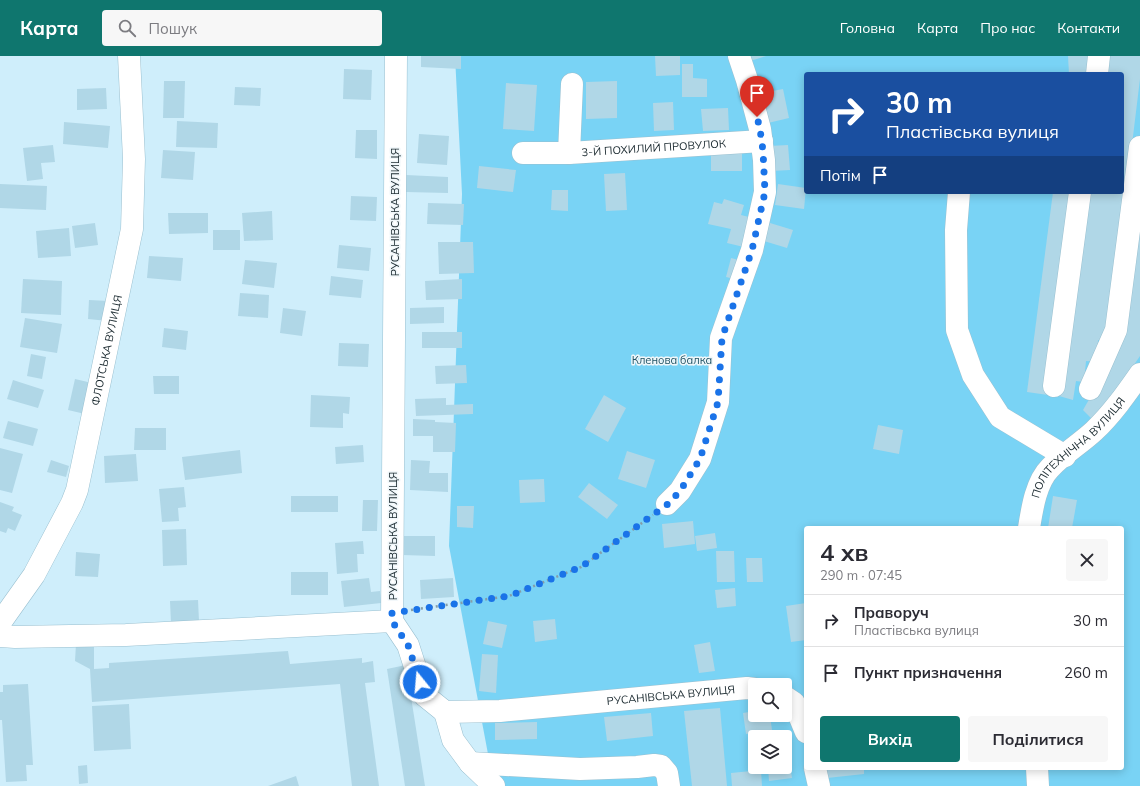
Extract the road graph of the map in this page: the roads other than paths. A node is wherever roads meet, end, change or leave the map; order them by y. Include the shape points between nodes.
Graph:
1 (129, 56) edge
2 (396, 56) edge
3 (739, 56) edge
4 (1099, 56) edge
5 (1097, 72) edge
6 (572, 84) dead end
7 (762, 142) junction
8 (1140, 147) edge
9 (523, 152) dead end
10 (569, 153) junction
11 (959, 194) edge
12 (1080, 194) edge
13 (1140, 374) edge
14 (1054, 386) dead end
15 (1090, 389) dead end
16 (1065, 456) junction
17 (668, 504) road end
18 (1029, 526) edge
19 (392, 617) junction
20 (5, 632) edge
21 (748, 689) edge
22 (792, 702) edge
23 (445, 712) junction
24 (804, 727) edge
25 (470, 763) junction
26 (815, 770) edge
27 (1037, 770) edge
28 (494, 786) edge
29 (669, 786) edge
30 (819, 786) edge
31 (1038, 786) edge

1 - 20 street, ФЛОТСЬКА ВУЛИЦЯ via 134,160 132,229 75,496
2 - 19 street, РУСАНІВСЬКА ВУЛИЦЯ
3 - 7 street
4 - 5 street
6 - 10 street, 3-Й ПОХИЛИЙ ПРОВУЛОК
7 - 10 street, 3-Й ПОХИЛИЙ ПРОВУЛОК
7 - 17 street via 765,192 752,250 722,338 718,402 700,459 680,491
8 - 15 street via 1116,330
9 - 10 street, 3-Й ПОХИЛИЙ ПРОВУЛОК
11 - 16 street via 956,230 957,330 973,375 1000,417
12 - 14 street
13 - 16 street, ПОЛІТЕХНІЧНА ВУЛИЦЯ via 1121,403
16 - 18 street, ПОЛІТЕХНІЧНА ВУЛИЦЯ via 1049,469 1039,487
19 - 20 street via 126,635
19 - 23 street via 408,645 424,695
21 - 23 street, РУСАНІВСЬКА ВУЛИЦЯ via 500,711
22 - 24 street
23 - 25 street via 453,740
25 - 28 street
25 - 29 street via 580,769 654,765 661,766 667,773
26 - 30 street
27 - 31 street

